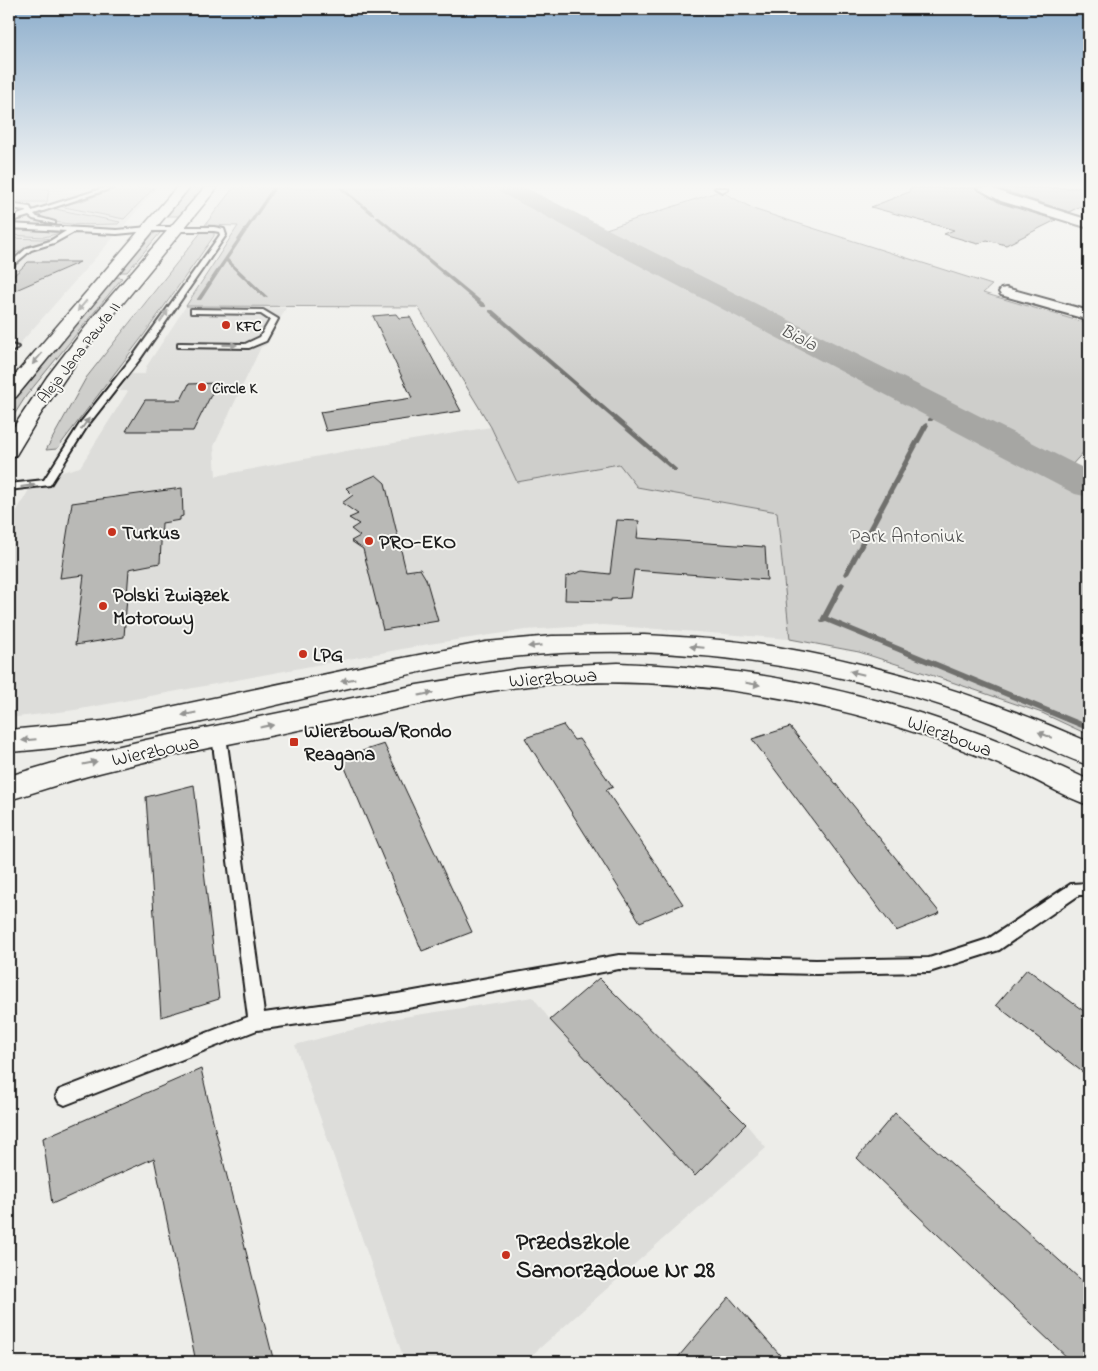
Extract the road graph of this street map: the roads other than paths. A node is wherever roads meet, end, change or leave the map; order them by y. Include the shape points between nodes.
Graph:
1 (26, 252) edge
2 (128, 252) edge
3 (158, 252) edge
4 (212, 252) edge
5 (9, 267) edge
6 (105, 278) junction
7 (136, 278) junction
8 (1006, 292) dead end
9 (194, 311) dead end
10 (1089, 316) edge
11 (181, 345) dead end
12 (9, 393) edge
13 (9, 451) edge
14 (9, 487) edge
15 (887, 680) junction
16 (873, 709) junction
17 (129, 726) junction
18 (219, 736) junction
19 (9, 742) edge
20 (1089, 754) edge
21 (128, 755) junction
22 (9, 788) edge
23 (1089, 793) edge
24 (1089, 889) edge
25 (257, 1022) junction
26 (65, 1096) dead end

1 - 5 lane
2 - 6 main road, Aleja Jana Pawła II
3 - 7 main road, Aleja Jana Pawła II
14 -> 4 lane via 47,483 84,424 137,357
6 - 7 main road via 121,274
6 -> 12 main road, Aleja Jana Pawła II
7 - 13 main road, Aleja Jana Pawła II via 62,367
8 - 10 street
11 -> 9 lane via 246,346 263,339 274,319 264,312
15 - 16 main road via 899,687 905,697 904,704 896,708
15 -> 17 main road, Wierzbowa via 798,659 736,650 652,643 546,645 475,653
20 -> 15 main road, Wierzbowa via 1009,720 938,694
18 -> 16 main road, Wierzbowa via 481,683 552,675 642,674 749,683
16 - 23 main road, Wierzbowa via 972,741
17 -> 19 main road, Wierzbowa via 81,735
17 - 21 main road
18 - 21 main road, Wierzbowa
18 - 25 lane
22 -> 21 main road, Wierzbowa via 76,766
24 - 25 lane via 1076,889 993,945 929,965 816,967 619,962 397,1002
25 - 26 lane

